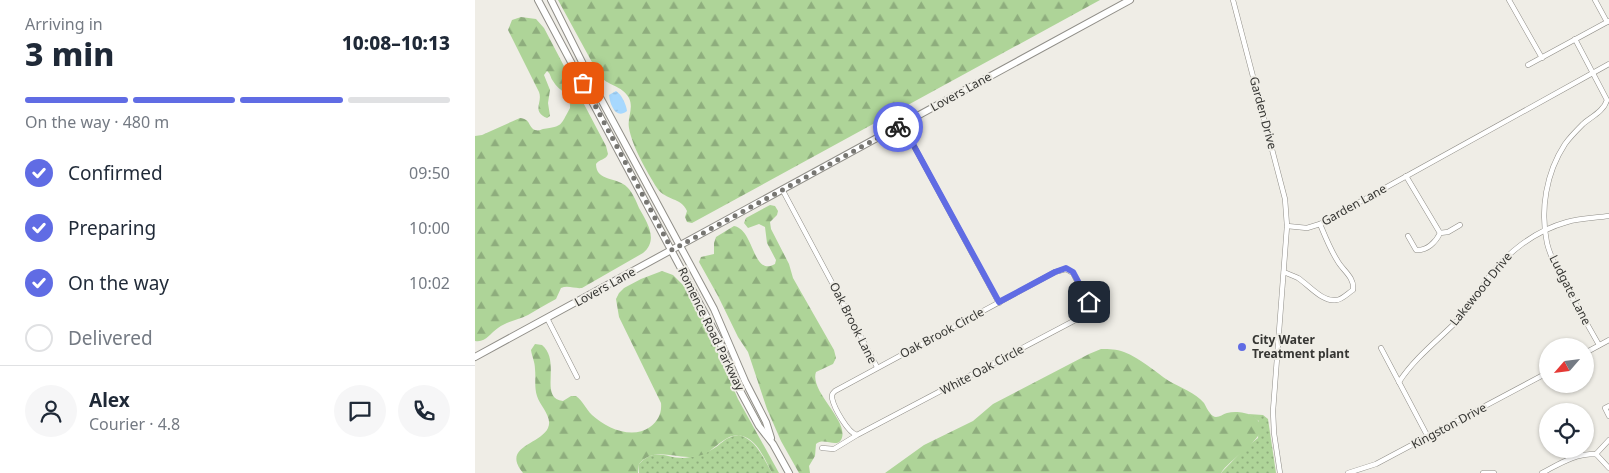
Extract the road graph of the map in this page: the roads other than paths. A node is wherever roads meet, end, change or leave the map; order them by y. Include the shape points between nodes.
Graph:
1 (539, 0) edge
2 (551, 0) edge
3 (1130, 0) edge
4 (1233, 0) edge
5 (1509, 0) edge
6 (1595, 0) edge
7 (1608, 22) edge
8 (1575, 40) junction
9 (1541, 58) junction
10 (1609, 64) edge
11 (1527, 65) dead end
12 (1593, 72) junction
13 (902, 124) junction
14 (1406, 176) junction
15 (782, 189) junction
16 (1609, 216) edge
17 (1320, 224) junction
18 (1460, 225) dead end
19 (1287, 226) junction
20 (1546, 229) junction
21 (1440, 233) junction
22 (1408, 236) dead end
23 (680, 245) junction
24 (672, 250) junction
25 (1059, 270) joint
26 (1283, 272) junction
27 (999, 302) junction
28 (547, 318) junction
29 (1609, 340) edge
30 (1599, 345) junction
31 (1381, 348) dead end
32 (1594, 348) edge
33 (475, 357) edge
34 (877, 367) junction
35 (577, 377) dead end
36 (1539, 377) edge
37 (1399, 382) junction
38 (1609, 406) edge
39 (1609, 416) edge
40 (857, 435) junction
41 (1428, 437) junction
42 (1609, 440) edge
43 (773, 444) junction
44 (822, 448) dead end
45 (1596, 454) junction
46 (1609, 468) edge
47 (789, 473) edge
48 (1280, 473) edge
49 (1348, 473) edge
50 (1483, 473) edge
51 (1494, 473) edge
52 (1542, 473) edge

1 - 24 street, Romence Road Parkway
2 - 23 street, Romence Road Parkway
3 - 13 street, Lovers Lane
4 - 19 street, Garden Drive via 1280,173
5 - 9 street
6 - 7 street
7 - 8 street
8 - 9 street
8 - 12 street
9 - 11 street
10 - 12 street, Garden Lane
12 - 14 street, Garden Lane
12 - 20 street, Ludgate Lane via 1606,104 1571,136 1557,159 1545,200
13 - 15 street, Lovers Lane
13 - 27 street
14 - 17 street, Garden Lane
14 - 21 street
15 - 23 street, Lovers Lane
15 - 34 street, Oak Brook Lane
16 - 20 street, Lakewood Drive via 1569,221
17 - 19 street, Garden Lane via 1307,228
17 - 26 street via 1337,262 1350,278 1353,290 1341,299 1329,300 1299,278
18 - 21 street
19 - 26 street
20 - 30 street, Ludgate Lane via 1547,243 1555,264
20 - 37 street, Lakewood Drive via 1503,259 1468,310
21 - 22 street via 1434,243 1420,251
23 - 24 street, Lovers Lane
23 - 43 street, Romence Road Parkway via 721,323
24 - 28 street, Lovers Lane
24 - 43 street, Romence Road Parkway via 719,340 737,385 759,426
25 - 27 street, Oak Brook Circle
25 - 40 street, White Oak Circle via 1066,268 1073,272 1089,302 1086,314
26 - 48 street via 1273,411
27 - 34 street, Oak Brook Circle
28 - 33 street, Lovers Lane
28 - 35 street
29 - 30 street
30 - 32 street
31 - 37 street
34 - 40 street, Oak Brook Lane via 832,395 847,428
36 - 41 street, Kingston Drive
37 - 41 street
38 - 39 street via 1605,408
40 - 44 street, White Oak Circle via 834,449
41 - 49 street, Kingston Drive via 1376,464
42 - 45 street
43 - 47 street, Romence Road Parkway
45 - 46 street
45 - 52 street via 1573,456
50 - 51 street

